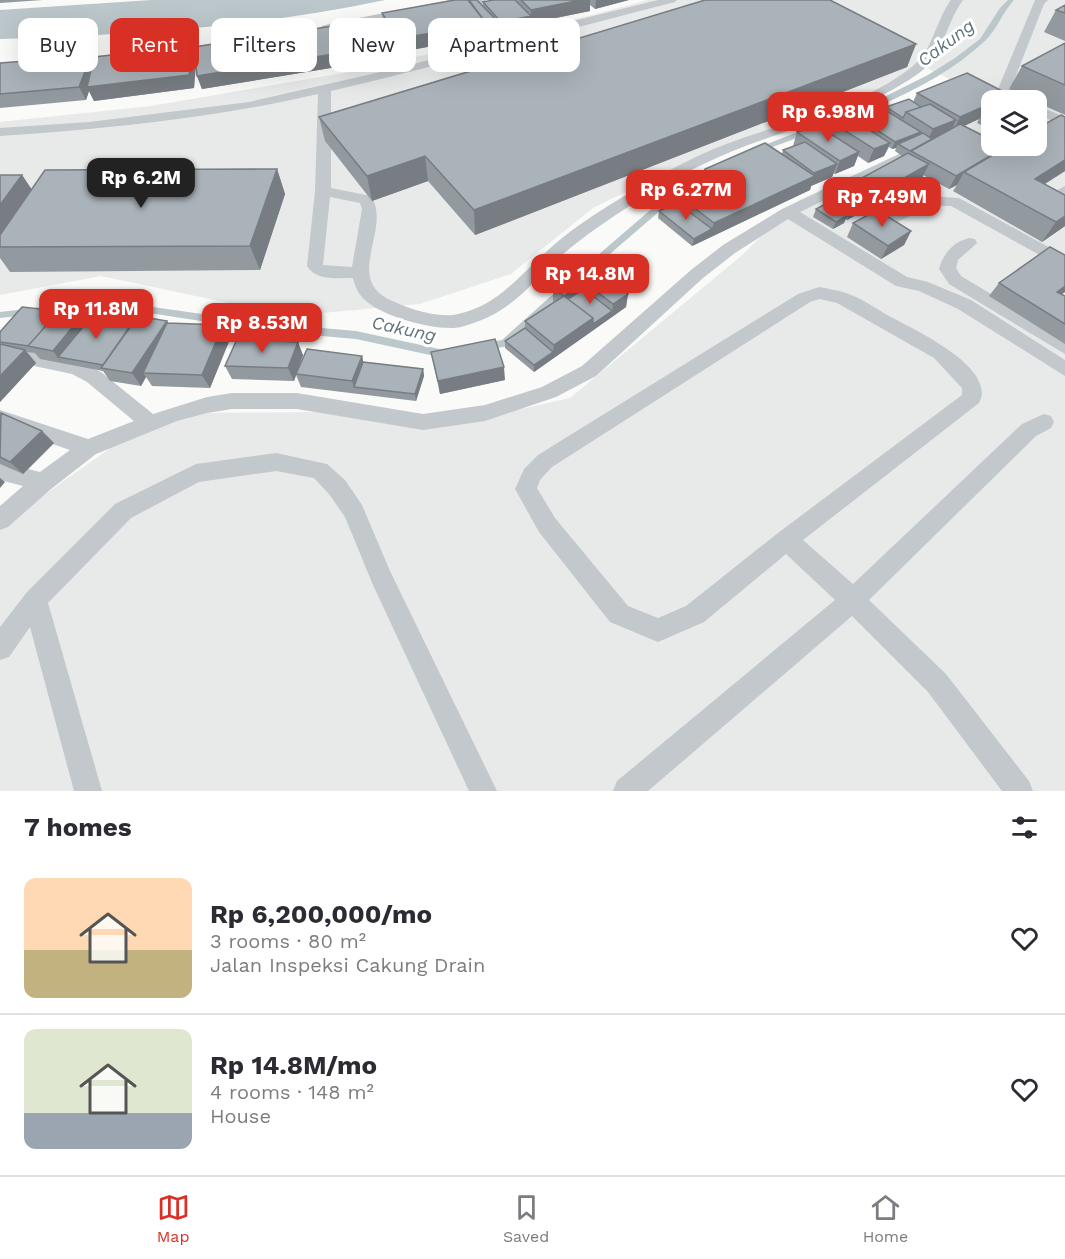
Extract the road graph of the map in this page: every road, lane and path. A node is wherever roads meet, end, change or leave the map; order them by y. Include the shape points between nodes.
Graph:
1 (477, 0) edge
2 (671, 0) edge
3 (957, 0) edge
4 (1042, 0) edge
5 (317, 32) edge
6 (325, 90) junction
7 (1005, 90) edge
8 (1047, 114) edge
9 (1065, 122) edge
10 (0, 132) edge
11 (899, 158) edge
12 (323, 191) junction
13 (1065, 191) edge
14 (1065, 205) edge
15 (788, 212) junction
16 (893, 219) edge
17 (969, 243) dead end
18 (1065, 264) edge
19 (360, 273) junction
20 (1065, 347) edge
21 (6, 353) edge
22 (1065, 369) edge
23 (0, 418) edge
24 (1044, 422) dead end
25 (150, 423) junction
26 (89, 448) junction
27 (0, 471) edge
28 (43, 482) junction
29 (0, 520) edge
30 (786, 540) junction
31 (35, 600) junction
32 (853, 600) junction
33 (0, 648) edge
34 (88, 791) edge
35 (483, 791) edge
36 (627, 791) edge
37 (1019, 791) edge

1 - 5 street
2 - 6 lane
3 - 19 lane via 917,69 820,117 733,146 651,186 585,228 551,256 516,294 492,310 457,321 411,316 373,298 362,287
4 - 7 lane via 1027,28
6 - 10 lane via 249,106 89,126
6 - 12 lane
8 - 9 lane
11 - 15 lane
12 - 19 lane via 366,199 369,203
12 - 19 lane via 315,266 320,271
13 - 14 lane via 1061,202
15 - 22 lane via 902,282 922,284 946,294
15 - 25 lane via 718,256 589,372 525,401 423,422 297,401 232,400
16 - 18 lane via 928,201 954,201
17 - 20 lane via 950,257 946,268 955,280
21 - 25 lane via 76,368
23 - 26 lane
24 - 32 lane via 1029,430
25 - 26 lane
26 - 28 lane
27 - 28 lane
28 - 29 lane
30 - 30 lane via 972,398 972,386 941,353 842,298 819,293 804,298 545,460 531,474 526,489 547,525 619,614 658,630 695,614
30 - 32 lane
31 - 33 lane
31 - 34 lane
31 - 35 lane via 123,511 196,473 276,462 320,470 354,512
32 - 36 lane
32 - 37 lane via 937,683

